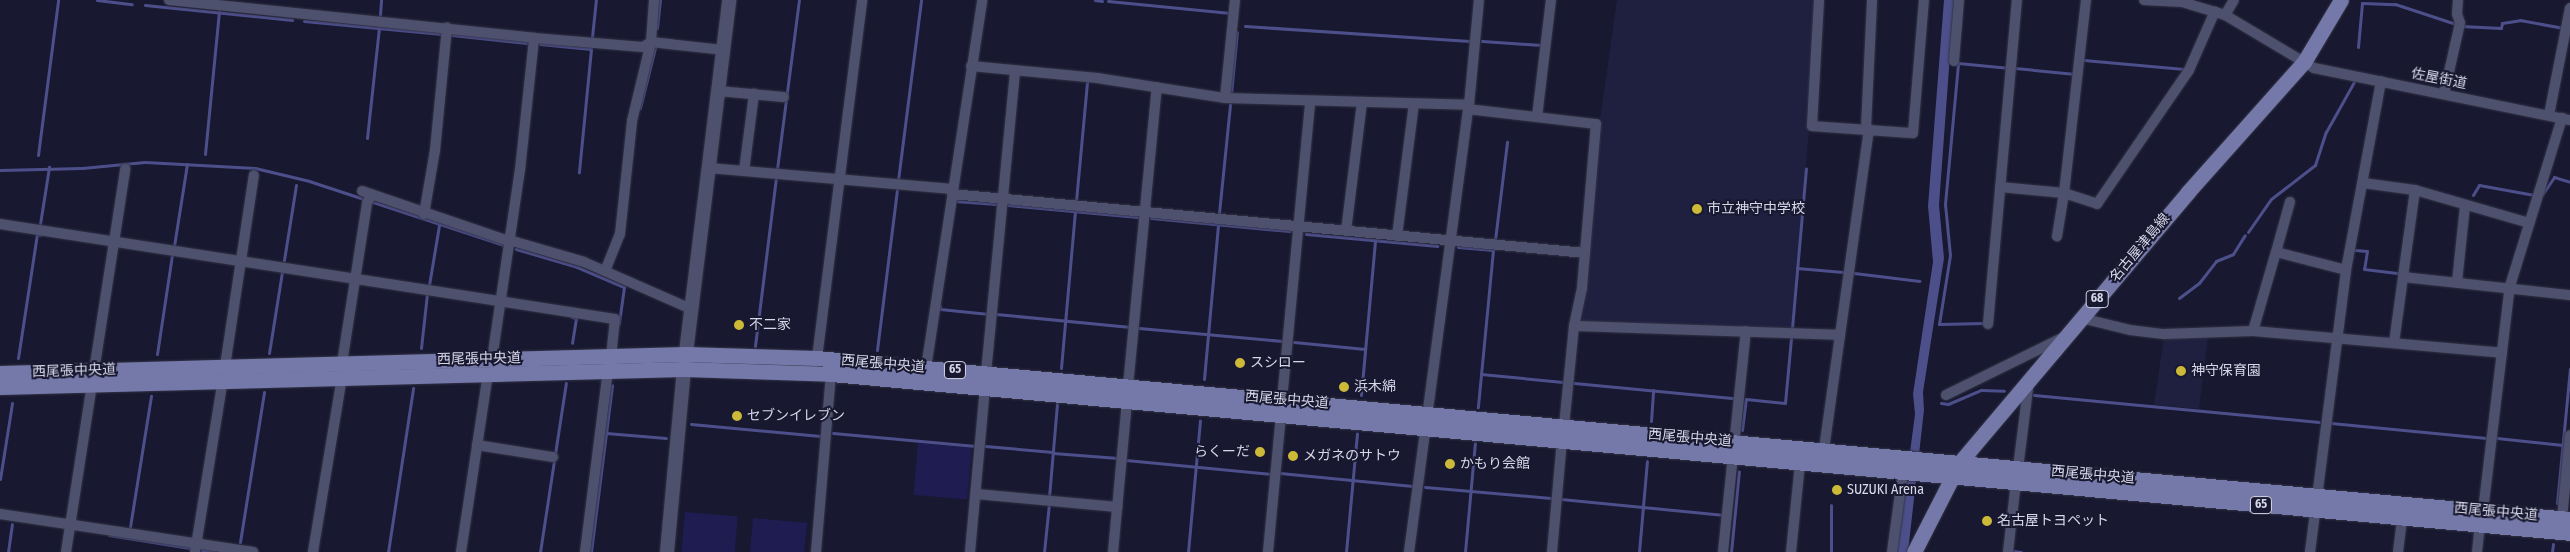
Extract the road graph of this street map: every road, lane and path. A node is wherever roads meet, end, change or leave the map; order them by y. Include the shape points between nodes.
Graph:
1 (169, 0) edge
2 (654, 0) edge
3 (729, 0) edge
4 (862, 0) edge
5 (982, 0) edge
6 (1235, 0) edge
7 (1479, 0) edge
8 (1551, 0) edge
9 (1819, 0) edge
10 (1872, 0) edge
11 (1924, 0) edge
12 (1959, 0) edge
13 (2017, 0) edge
14 (2086, 0) edge
15 (2144, 0) edge
16 (2234, 0) edge
17 (2341, 0) edge
18 (2458, 0) edge
19 (2201, 3) edge
20 (2570, 8) edge
21 (2220, 13) junction
22 (447, 28) junction
23 (534, 38) junction
24 (650, 42) junction
25 (724, 50) junction
26 (1954, 61) dead end
27 (2304, 62) junction
28 (971, 66) junction
29 (1015, 70) junction
30 (2381, 81) junction
31 (1157, 87) junction
32 (718, 90) junction
33 (754, 94) junction
34 (2444, 94) junction
35 (784, 96) dead end
36 (1225, 98) junction
37 (1310, 102) junction
38 (1362, 103) junction
39 (1414, 104) junction
40 (1468, 107) junction
41 (2548, 115) junction
42 (1537, 117) junction
43 (2566, 119) edge
44 (1868, 128) junction
45 (708, 168) junction
46 (126, 169) dead end
47 (744, 171) junction
48 (254, 175) dead end
49 (840, 179) junction
50 (2362, 183) junction
51 (2000, 187) junction
52 (2415, 190) junction
53 (952, 192) junction
54 (2064, 193) junction
55 (1003, 199) junction
56 (2290, 202) dead end
57 (2464, 206) junction
58 (1145, 212) junction
59 (424, 214) junction
60 (2529, 222) junction
61 (0, 224) edge
62 (1298, 226) junction
63 (1346, 231) junction
64 (1397, 236) junction
65 (2057, 236) dead end
66 (509, 240) junction
67 (114, 241) junction
68 (1451, 241) junction
69 (2276, 252) junction
70 (1585, 253) junction
71 (242, 260) junction
72 (2346, 270) junction
73 (605, 271) junction
74 (2403, 277) junction
75 (356, 278) junction
76 (2457, 282) junction
77 (2510, 286) junction
78 (2570, 295) edge
79 (500, 301) junction
80 (691, 310) junction
81 (2081, 318) junction
82 (1988, 324) dead end
83 (1574, 326) junction
84 (1746, 331) junction
85 (2253, 331) junction
86 (1840, 335) junction
87 (2065, 336) junction
88 (2336, 338) junction
89 (2394, 344) junction
90 (2502, 353) junction
91 (686, 354) junction
92 (611, 356) junction
93 (817, 358) junction
94 (492, 359) junction
95 (926, 368) junction
96 (684, 369) junction
97 (342, 370) junction
98 (608, 371) junction
99 (0, 373) edge
100 (224, 373) junction
101 (488, 374) junction
102 (831, 374) junction
103 (94, 377) junction
104 (2029, 380) junction
105 (985, 381) junction
106 (0, 388) edge
107 (1128, 394) junction
108 (1946, 395) dead end
109 (1282, 408) junction
110 (1428, 413) junction
111 (1426, 428) junction
112 (1563, 433) junction
113 (2570, 436) edge
114 (477, 444) junction
115 (1733, 449) junction
116 (1824, 449) junction
117 (553, 457) dead end
118 (1960, 462) junction
119 (1800, 463) junction
120 (1910, 467) junction
121 (2017, 475) junction
122 (1952, 476) junction
123 (976, 494) junction
124 (2316, 503) junction
125 (1117, 507) junction
126 (0, 514) edge
127 (2402, 518) junction
128 (2482, 518) junction
129 (2566, 519) edge
130 (70, 525) junction
131 (2570, 534) edge
132 (196, 548) edge
133 (66, 552) edge
134 (253, 552) edge
135 (313, 552) edge
136 (461, 552) edge
137 (585, 552) edge
138 (667, 552) edge
139 (816, 552) edge
140 (970, 552) edge
141 (1113, 552) edge
142 (1268, 552) edge
143 (1409, 552) edge
144 (1552, 552) edge
145 (1723, 552) edge
146 (1791, 552) edge
147 (1892, 552) edge
148 (1914, 552) edge
149 (2008, 552) edge
150 (2310, 552) edge
151 (2398, 552) edge
152 (2477, 552) edge

1 - 22 street
2 - 24 street
3 - 25 street
4 - 49 street
5 - 28 street
6 - 36 street
7 - 40 street
8 - 42 street
9 - 44 street via 1812,126
10 - 44 street
11 - 44 street via 1913,132
12 - 26 street
13 - 51 street
14 - 54 street
15 - 19 street, 佐屋街道
16 - 21 street
17 - 27 main road, 名古屋津島線 / 68
18 - 34 street via 2456,14 2460,23
19 - 21 street, 佐屋街道
20 - 41 street
21 - 27 street, 佐屋街道
21 - 54 street via 2189,70 2097,204
22 - 23 street
22 - 59 street via 435,150
23 - 24 street via 643,47
23 - 66 street
24 - 25 street
24 - 73 street via 632,121 620,234
25 - 32 street
27 - 30 street, 佐屋街道 via 2314,68
27 - 81 main road, 名古屋津島線 / 68
28 - 29 street
28 - 53 street
29 - 31 street
29 - 55 street
30 - 34 street, 佐屋街道
30 - 50 street
31 - 36 street
31 - 58 street
32 - 33 street
32 - 45 street
33 - 35 street
33 - 47 street
34 - 41 street, 佐屋街道
36 - 37 street
37 - 38 street
37 - 62 street
38 - 39 street
38 - 63 street
39 - 40 street
39 - 64 street
40 - 42 street
40 - 68 street
41 - 43 street, 佐屋街道
42 - 70 street via 1596,124
43 - 60 street
44 - 86 street
45 - 47 street
45 - 80 street
46 - 67 street
47 - 49 street
48 - 71 street
49 - 53 street
49 - 93 street
50 - 52 street
50 - 72 street
51 - 54 street
51 - 82 street
52 - 57 street via 2460,202
52 - 74 street
53 - 55 street
53 - 95 street
54 - 65 street
55 - 58 street
55 - 105 street
56 - 69 street
57 - 60 street
57 - 76 street
58 - 62 street
58 - 107 street
59 - 66 street
59 - 75 street via 368,196
60 - 77 street
61 - 67 street
62 - 63 street
62 - 109 street
63 - 64 street
64 - 68 street
66 - 73 street
66 - 79 street
67 - 71 street
67 - 103 street
68 - 70 street
68 - 110 street
69 - 72 street
69 - 85 street
70 - 83 street
71 - 75 street
71 - 100 street
72 - 88 street
73 - 80 street
74 - 76 street
74 - 89 street
75 - 79 street
75 - 97 street
76 - 77 street
77 - 78 street
77 - 90 street
79 - 92 street via 615,319
79 - 94 street
80 - 91 street
81 - 85 street via 2130,330 2164,334
81 - 87 main road, 名古屋津島線 / 68
83 - 84 street
83 - 112 street
84 - 86 street
84 - 115 street
85 - 88 street
86 - 116 street
87 - 104 main road, 名古屋津島線 / 68
87 - 108 street
88 - 89 street
88 - 124 street
89 - 90 street
90 - 128 street
91 - 92 main road, 西尾張中央道 / 65
91 - 93 main road, 西尾張中央道 / 65
91 - 96 street
92 - 94 main road, 西尾張中央道 / 65
93 - 95 main road, 西尾張中央道 / 65
94 - 97 main road, 西尾張中央道 / 65
95 - 105 main road, 西尾張中央道 / 65
96 - 98 main road, 西尾張中央道 / 65
96 - 102 main road, 西尾張中央道 / 65
96 - 138 street
97 - 100 main road, 西尾張中央道 / 65
97 - 101 main road, 西尾張中央道 / 65
97 - 135 street
98 - 101 main road, 西尾張中央道 / 65
98 - 137 street
99 - 103 main road, 西尾張中央道 / 65
100 - 103 main road, 西尾張中央道 / 65
100 - 132 street
101 - 114 street
102 - 105 main road, 西尾張中央道 / 65
102 - 139 street
103 - 106 main road, 西尾張中央道 / 65
103 - 130 street
104 - 118 main road, 名古屋津島線 / 68
104 - 121 street
105 - 107 main road, 西尾張中央道 / 65
105 - 123 street
107 - 109 main road, 西尾張中央道 / 65
107 - 125 street
109 - 110 main road, 西尾張中央道 / 65
109 - 111 main road, 西尾張中央道 / 65
109 - 142 street
110 - 111 street
110 - 112 main road, 西尾張中央道 / 65
111 - 112 main road, 西尾張中央道 / 65
111 - 143 street
112 - 115 main road, 西尾張中央道 / 65
112 - 144 street
113 - 129 street
114 - 117 street
114 - 136 street
115 - 116 main road, 西尾張中央道 / 65
115 - 119 main road, 西尾張中央道 / 65
115 - 145 street
116 - 120 main road, 西尾張中央道 / 65
118 - 120 main road, 西尾張中央道 / 65
118 - 121 main road, 西尾張中央道 / 65
118 - 122 main road, 名古屋津島線 / 68
119 - 120 main road, 西尾張中央道 / 65
119 - 146 street
120 - 122 main road, 西尾張中央道 / 65
120 - 147 street
121 - 122 main road, 西尾張中央道 / 65
121 - 124 main road, 西尾張中央道 / 65
121 - 149 street
122 - 148 main road, 名古屋津島線 / 68
123 - 125 street
123 - 140 street
124 - 127 main road, 西尾張中央道 / 65
124 - 128 main road, 西尾張中央道 / 65
124 - 150 street
125 - 141 street
126 - 130 street
127 - 128 main road, 西尾張中央道 / 65
127 - 151 street
128 - 129 main road, 西尾張中央道 / 65
128 - 131 main road, 西尾張中央道 / 65
128 - 152 street
130 - 132 street
130 - 133 street
132 - 134 street

